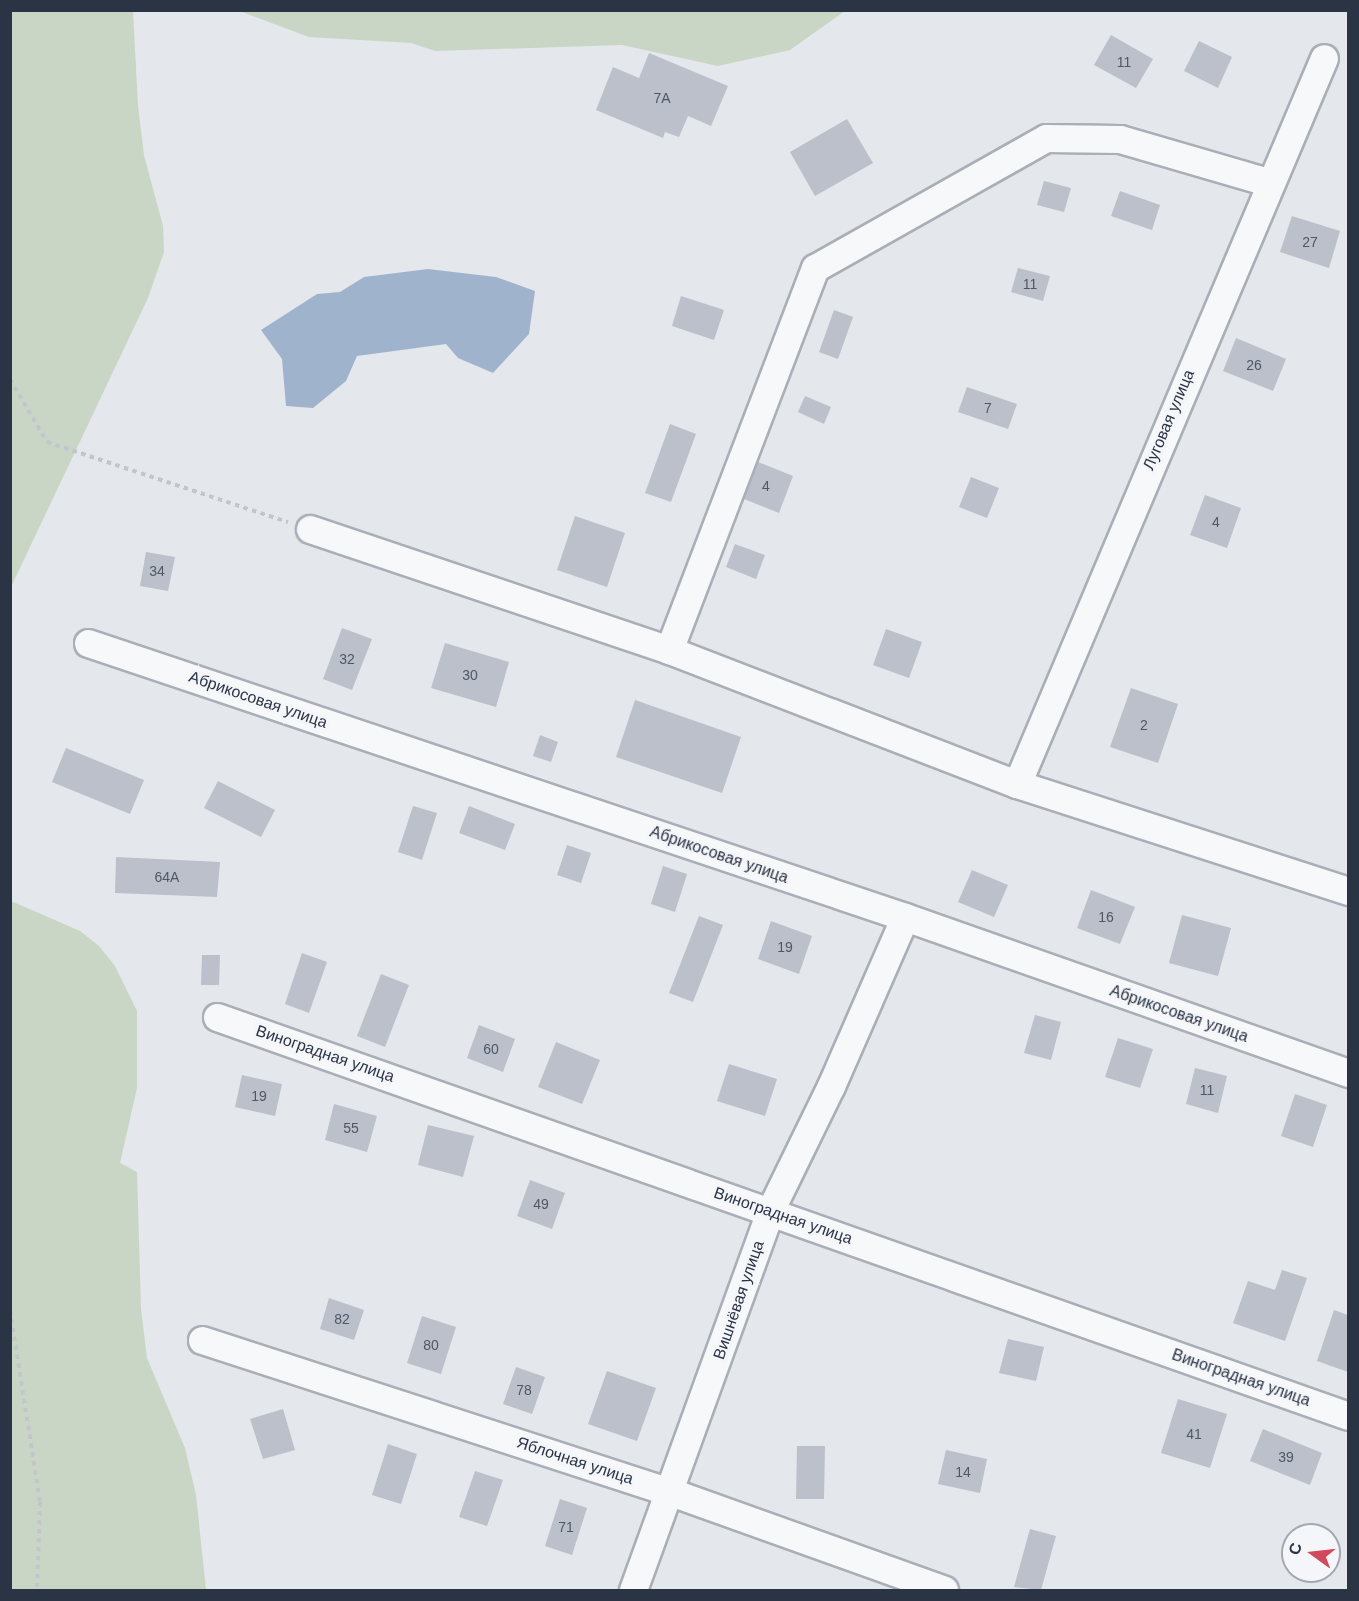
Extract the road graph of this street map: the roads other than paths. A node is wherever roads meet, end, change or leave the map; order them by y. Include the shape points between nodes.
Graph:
1 (1324, 58) dead end
2 (1271, 183) junction
3 (310, 529) road end
4 (88, 643) dead end
5 (669, 650) junction
6 (1017, 784) junction
7 (1348, 891) edge
8 (904, 917) junction
9 (218, 1017) dead end
10 (1348, 1073) edge
11 (770, 1211) junction
12 (202, 1340) dead end
13 (1348, 1416) edge
14 (671, 1492) junction
15 (633, 1590) edge
16 (944, 1590) edge

1 - 2 street, Луговая улица
2 - 5 street via 1120,139 1046,138 815,268
2 - 6 street, Луговая улица via 1099,582
3 - 5 street
4 - 8 street, Абрикосовая улица
5 - 6 street
6 - 7 street
8 - 10 street, Абрикосовая улица
8 - 11 street, Вишнёвая улица via 831,1086
9 - 11 street, Виноградная улица
11 - 13 street, Виноградная улица
11 - 14 street, Вишнёвая улица
12 - 14 street, Яблочная улица
14 - 15 street, Вишнёвая улица
14 - 16 street, Яблочная улица

